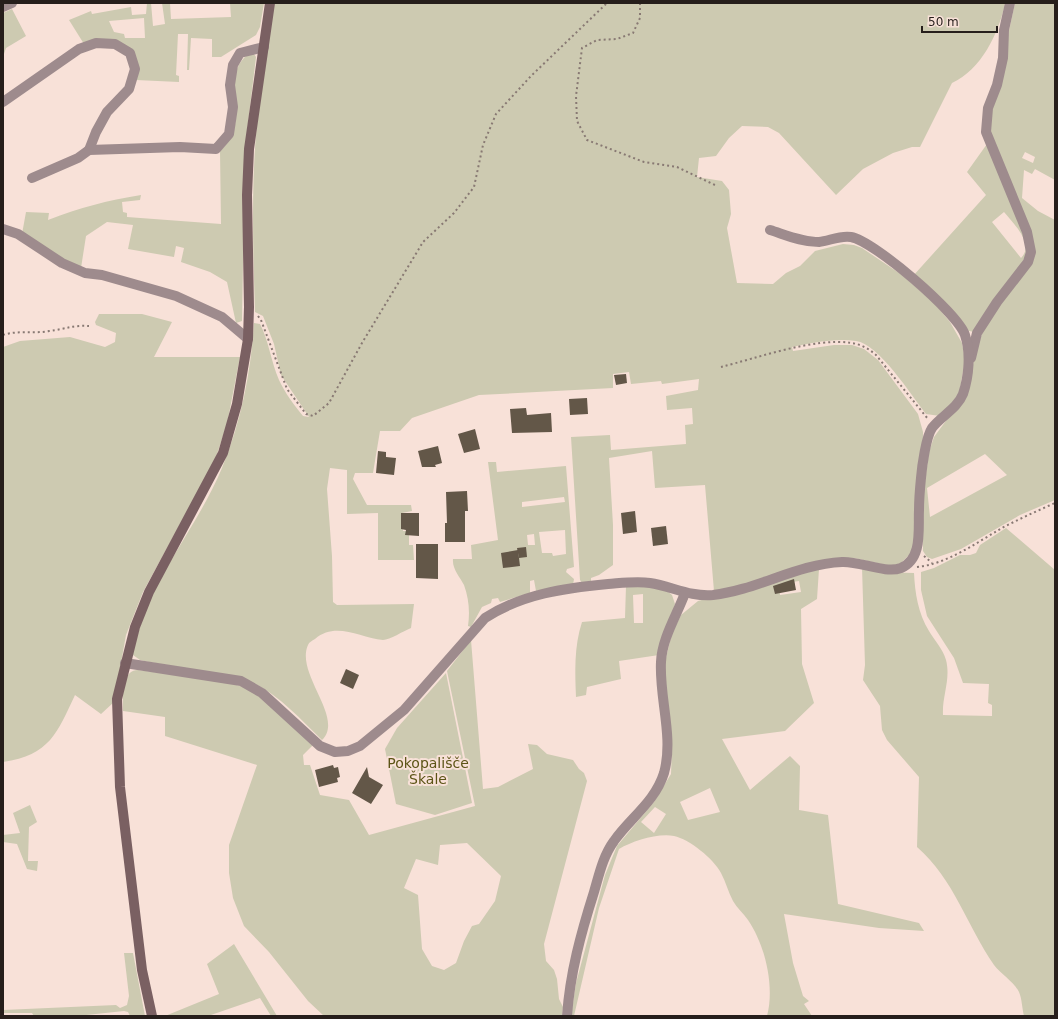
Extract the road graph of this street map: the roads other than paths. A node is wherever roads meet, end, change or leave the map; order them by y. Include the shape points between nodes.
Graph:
1 (12, 3) edge
2 (270, 3) edge
3 (1010, 3) edge
4 (3, 7) edge
5 (264, 48) junction
6 (3, 102) edge
7 (89, 150) junction
8 (32, 178) dead end
9 (3, 229) edge
10 (770, 230) dead end
11 (248, 339) junction
12 (970, 364) junction
13 (685, 593) junction
14 (125, 663) junction
15 (152, 1016) edge
16 (567, 1016) edge

1 - 4 street
2 - 5 main road
3 - 12 street via 1004,30 1003,58 997,85 988,108 986,132 1027,232 1031,252 1028,262 977,333
5 - 7 street via 240,53 233,65 230,85 233,107 228,134 216,149 180,147
5 - 11 main road via 249,149
6 - 7 street via 79,49 96,43 115,44 130,53 135,69 128,88 107,112
7 - 8 street via 78,158
9 - 11 street via 18,234 62,263 85,273 102,275 176,296 222,317
10 - 12 street via 807,242 850,237 891,260 949,314 965,334
11 - 14 main road via 237,404 223,453 149,592 134,627
12 - 13 street via 963,394 958,403 930,432 922,470 919,542 914,557 902,568 890,570 838,562 807,568 740,590 710,595
13 - 14 street via 665,585 646,582 621,583 550,591 500,608 485,618 404,710 360,746 348,751 336,752 320,746 262,693 241,681
13 - 16 street via 667,633 660,661 667,741 664,773 654,795 614,842 604,859 578,944
14 - 15 main road via 117,699 120,787 142,970

